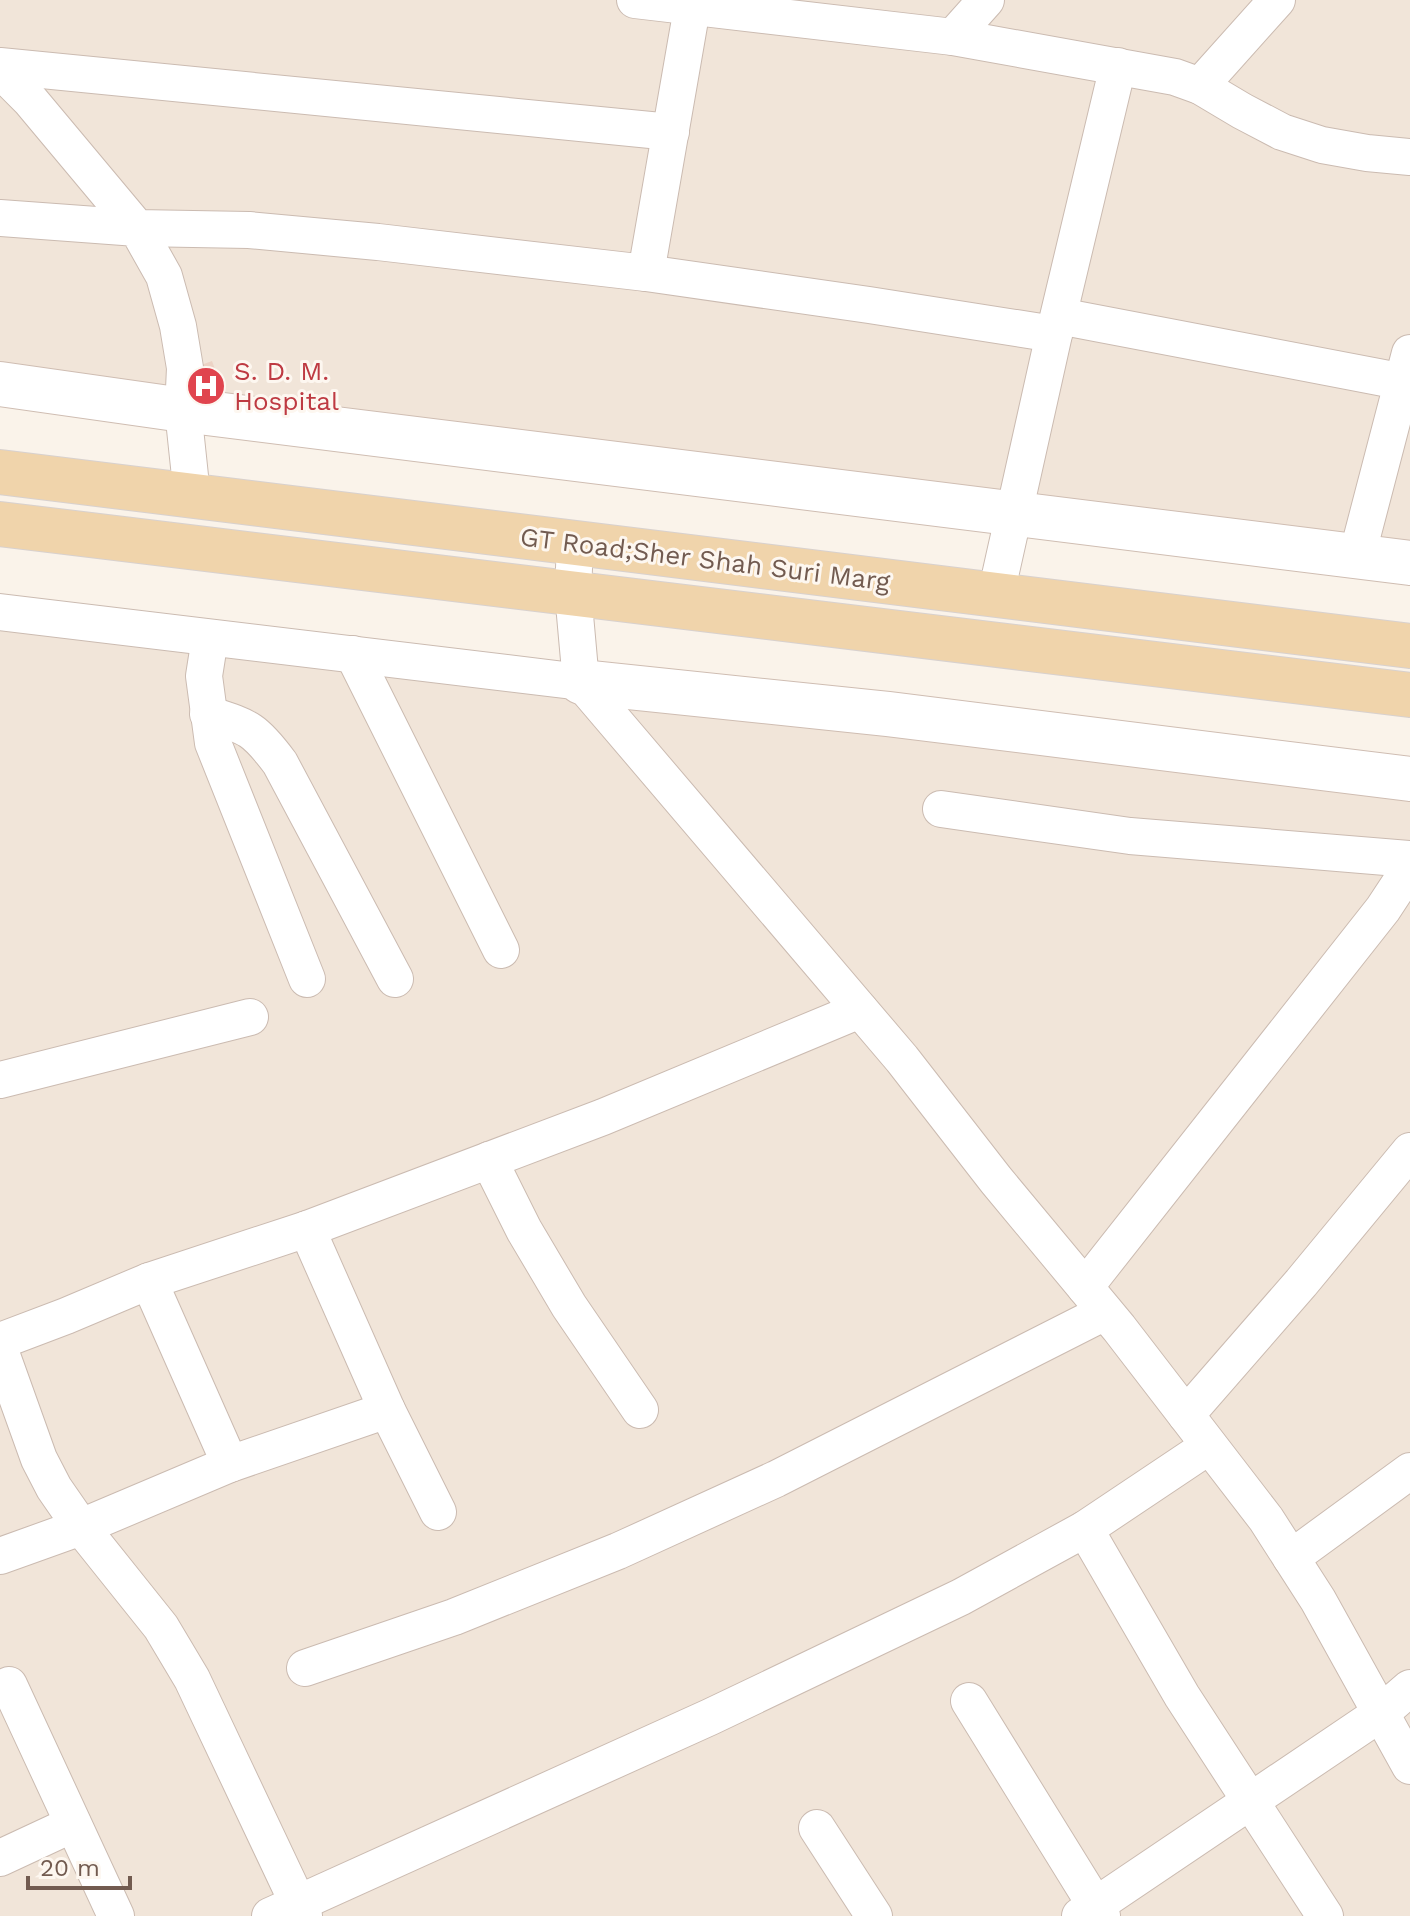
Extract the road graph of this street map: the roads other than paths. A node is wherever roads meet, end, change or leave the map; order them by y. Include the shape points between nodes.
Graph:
1 (635, 0) edge
2 (986, 0) edge
3 (1277, 0) edge
4 (692, 8) junction
5 (853, 13) edge
6 (953, 37) junction
7 (1118, 66) junction
8 (0, 68) edge
9 (1200, 86) junction
10 (671, 132) junction
11 (1410, 157) edge
12 (0, 218) edge
13 (137, 228) junction
14 (646, 273) junction
15 (1057, 325) junction
16 (1407, 373) edge
17 (0, 384) edge
18 (183, 410) junction
19 (0, 472) edge
20 (192, 495) junction
21 (1015, 513) junction
22 (0, 524) edge
23 (575, 543) junction
24 (1357, 556) junction
25 (1410, 563) edge
26 (573, 593) junction
27 (996, 594) junction
28 (0, 612) edge
29 (210, 638) junction
30 (1410, 646) edge
31 (353, 654) junction
32 (581, 682) junction
33 (1410, 695) edge
34 (208, 714) junction
35 (1410, 779) edge
36 (941, 809) dead end
37 (1410, 859) edge
38 (1410, 868) edge
39 (501, 950) dead end
40 (307, 979) dead end
41 (395, 979) dead end
42 (860, 1010) junction
43 (250, 1017) dead end
44 (0, 1080) edge
45 (1410, 1151) edge
46 (489, 1160) junction
47 (307, 1229) junction
48 (149, 1281) junction
49 (1095, 1300) junction
50 (0, 1341) edge
51 (0, 1350) edge
52 (387, 1410) junction
53 (640, 1410) dead end
54 (1186, 1415) junction
55 (1209, 1446) junction
56 (230, 1464) junction
57 (1410, 1471) edge
58 (438, 1512) dead end
59 (81, 1527) junction
60 (1085, 1529) junction
61 (0, 1556) edge
62 (1291, 1558) junction
63 (305, 1668) dead end
64 (9, 1685) dead end
65 (1410, 1688) edge
66 (969, 1701) dead end
67 (1381, 1713) junction
68 (1410, 1766) edge
69 (1250, 1801) junction
70 (73, 1824) junction
71 (817, 1828) dead end
72 (0, 1858) edge
73 (291, 1912) edge
74 (1093, 1913) edge
75 (116, 1916) edge
76 (874, 1916) edge
77 (1325, 1916) edge

1 - 4 street
2 - 6 street
3 - 9 street
4 - 5 street
4 - 10 street
5 - 6 street
6 - 7 street
7 - 9 street
7 - 15 street
8 - 10 street
8 - 13 street
9 - 11 street via 1282,132 1322,145
10 - 14 street
12 - 13 street
13 - 14 street via 249,230
13 - 18 street via 164,276 178,326 185,368
14 - 15 street
15 - 16 street
15 - 21 street
16 - 24 street
17 - 18 main road
18 - 20 street
18 - 21 main road
19 - 20 main road, GT Road;Sher Shah Suri Marg
20 - 23 main road, GT Road;Sher Shah Suri Marg
21 - 24 main road
21 - 27 street
22 - 26 main road, GT Road;Sher Shah Suri Marg
23 - 26 street
23 - 27 main road, GT Road;Sher Shah Suri Marg
24 - 25 main road
26 - 32 street
26 - 33 main road, GT Road;Sher Shah Suri Marg
27 - 30 main road, GT Road;Sher Shah Suri Marg
28 - 29 street
29 - 31 street
29 - 34 street via 204,676
31 - 32 street
31 - 39 street
32 - 35 main road
32 - 42 street
34 - 40 street via 229,788
34 - 41 street via 244,726 280,763
36 - 37 street via 1130,836
38 - 49 street
42 - 46 street
42 - 49 street
43 - 44 street
45 - 54 street
46 - 47 street
46 - 53 street via 569,1306
47 - 48 street
47 - 52 street
48 - 50 street
48 - 56 street
49 - 54 street
49 - 63 street via 776,1479 454,1617
51 - 59 street via 39,1459
52 - 56 street
52 - 58 street
54 - 55 street
55 - 60 street
55 - 62 street
56 - 59 street
57 - 62 street
59 - 61 street
59 - 73 street via 161,1627 192,1679
60 - 69 street
60 - 73 street via 840,1656
62 - 67 street
64 - 70 street
65 - 67 street
66 - 74 street
67 - 68 street
67 - 69 street
69 - 74 street
69 - 77 street
70 - 72 street
70 - 75 street
71 - 76 street

